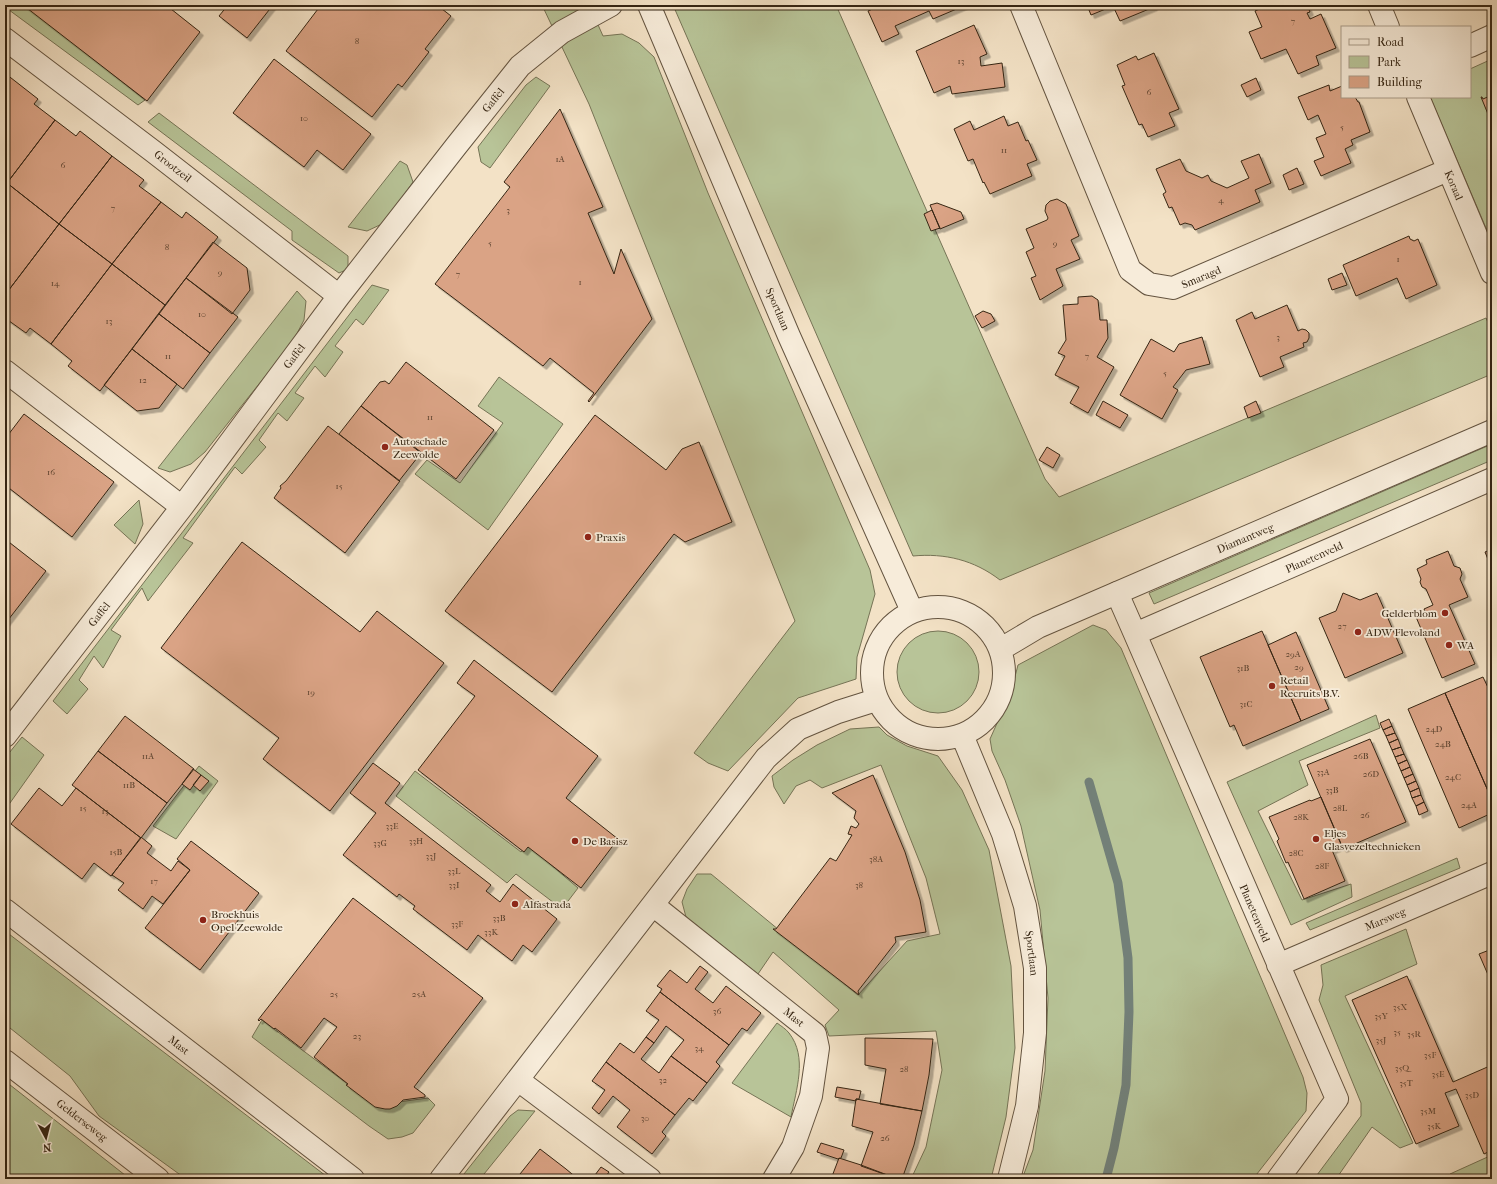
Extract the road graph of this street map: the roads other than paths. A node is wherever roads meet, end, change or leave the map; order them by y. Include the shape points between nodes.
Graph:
1 (611, 5) edge
2 (649, 5) edge
3 (1021, 5) edge
4 (1379, 5) edge
5 (1388, 26) edge
6 (1492, 36) edge
7 (5, 39) edge
8 (1471, 46) edge
9 (1418, 98) edge
10 (1448, 170) junction
11 (1492, 273) edge
12 (339, 296) junction
13 (5, 371) edge
14 (1492, 431) edge
15 (1492, 479) edge
16 (182, 506) junction
17 (1117, 592) junction
18 (912, 611) junction
19 (1135, 634) junction
20 (1001, 649) junction
21 (876, 700) junction
22 (5, 736) edge
23 (962, 736) junction
24 (1492, 873) edge
25 (653, 905) junction
26 (5, 910) edge
27 (1278, 965) junction
28 (5, 1061) edge
29 (518, 1080) junction
30 (158, 1179) edge
31 (352, 1179) edge
32 (441, 1179) edge
33 (650, 1179) edge
34 (774, 1179) edge
35 (1008, 1179) edge
36 (1278, 1179) edge

1 - 12 street, Gaffel via 562,32 520,66
2 - 18 street, Sportlaan via 792,343
3 - 10 street, Smaragd via 1130,270 1149,284 1173,288
4 - 5 street
6 - 8 street
7 - 12 street, Grootzeil
9 - 10 street, Koraal
10 - 11 street, Koraal
12 - 16 street, Gaffel
13 - 16 street
14 - 17 street, Diamantweg
15 - 19 street, Planetenveld
16 - 22 street, Gaffel
17 - 19 street, Planetenveld
17 - 20 street, Diamantweg via 1038,627
18 - 20 street via 938,606 964,611 986,626
18 - 21 street via 884,633 871,666
19 - 27 street, Planetenveld
20 - 23 street via 1005,675 999,700 984,721
21 - 23 street via 897,726 928,739
21 - 25 street via 798,729 762,764
23 - 35 street, Sportlaan via 1003,834 1025,906 1035,968 1035,1033 1026,1106
24 - 27 street, Marsweg
25 - 29 street
25 - 34 street, Mast via 814,1034 818,1048 810,1096 793,1147
26 - 31 street, Mast
27 - 36 street, Planetenveld via 1337,1099
28 - 30 street, Gelderseweg
29 - 32 street
29 - 33 street

